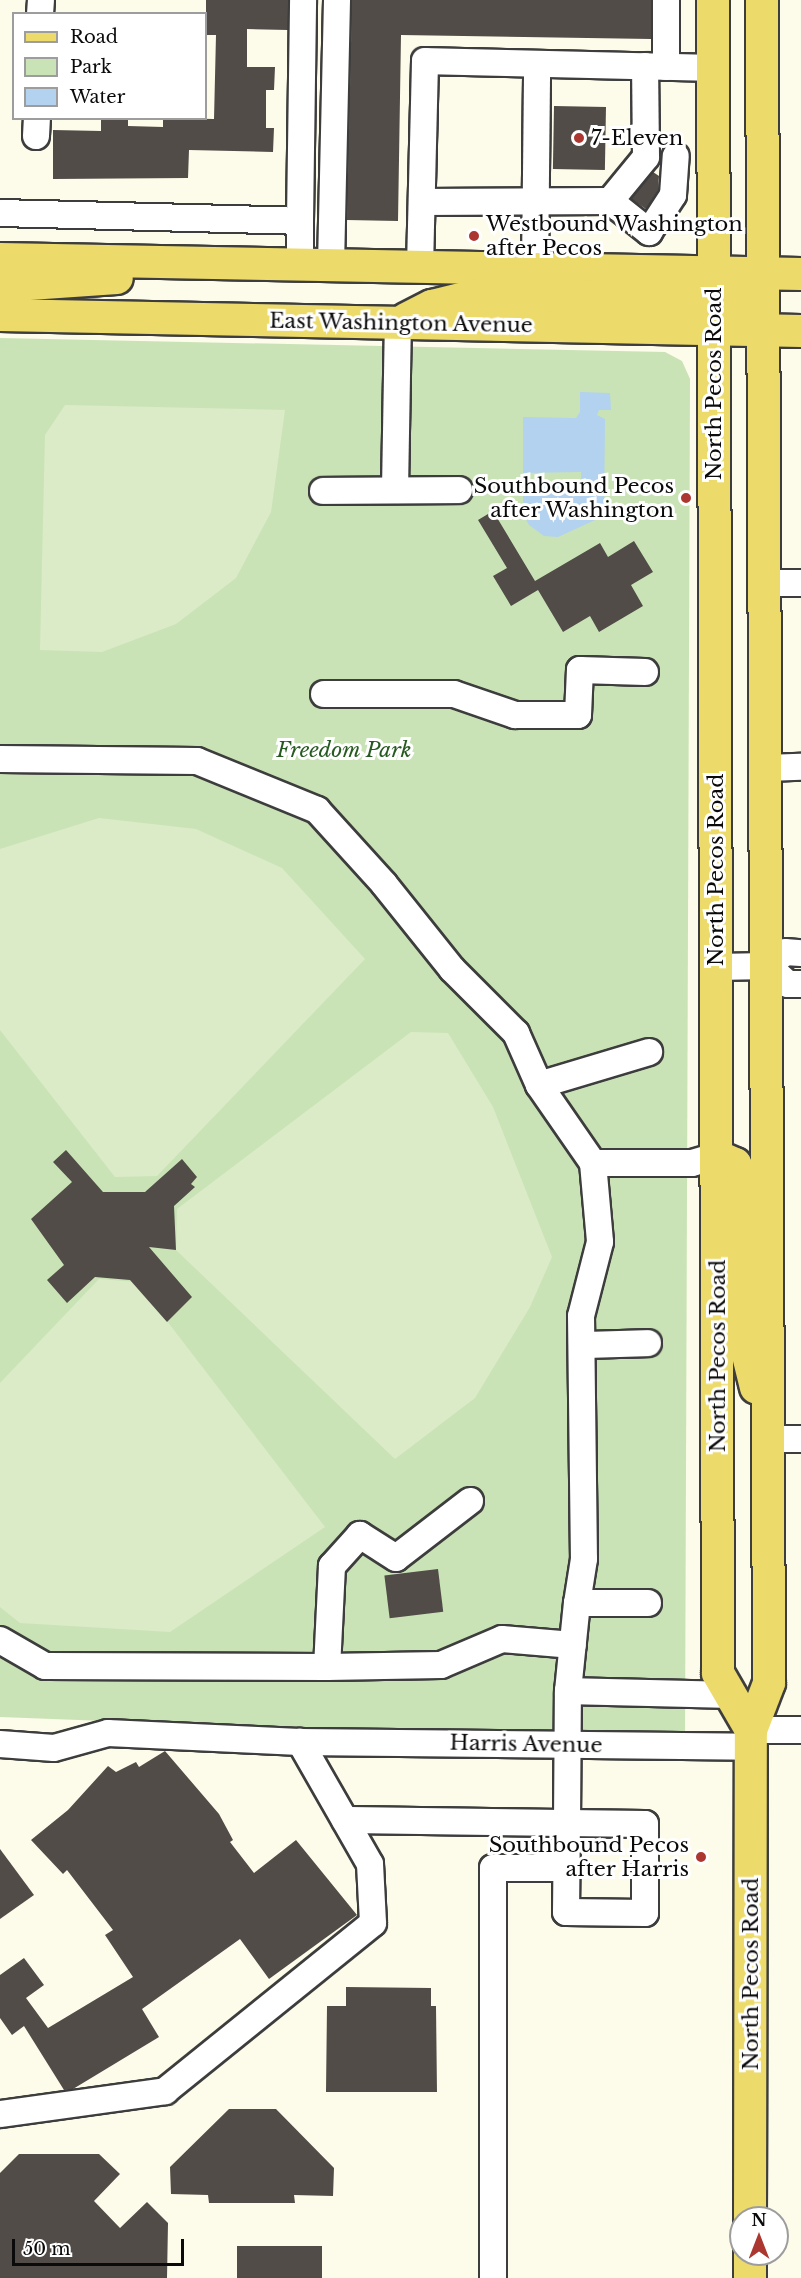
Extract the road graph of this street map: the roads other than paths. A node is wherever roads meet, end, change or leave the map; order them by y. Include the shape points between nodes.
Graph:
1 (303, 0) edge
2 (337, 0) edge
3 (666, 0) edge
4 (713, 0) edge
5 (762, 0) edge
6 (537, 64) junction
7 (656, 66) junction
8 (713, 68) junction
9 (713, 155) junction
10 (646, 156) junction
11 (676, 156) junction
12 (536, 201) junction
13 (610, 201) junction
14 (422, 202) junction
15 (0, 213) edge
16 (300, 221) junction
17 (0, 259) edge
18 (192, 262) junction
19 (300, 264) junction
20 (331, 265) junction
21 (420, 267) junction
22 (535, 269) junction
23 (801, 274) edge
24 (0, 286) edge
25 (714, 286) junction
26 (763, 302) junction
27 (0, 315) edge
28 (398, 323) junction
29 (714, 330) junction
30 (801, 331) edge
31 (395, 490) junction
32 (459, 490) dead end
33 (323, 491) dead end
34 (764, 582) junction
35 (801, 582) edge
36 (645, 672) dead end
37 (324, 694) dead end
38 (0, 759) edge
39 (801, 767) edge
40 (766, 768) junction
41 (801, 952) edge
42 (768, 966) junction
43 (716, 967) junction
44 (801, 984) edge
45 (649, 1052) dead end
46 (539, 1085) junction
47 (717, 1156) junction
48 (592, 1163) junction
49 (648, 1343) dead end
50 (582, 1345) junction
51 (768, 1439) junction
52 (801, 1439) edge
53 (470, 1501) dead end
54 (648, 1603) dead end
55 (577, 1604) junction
56 (0, 1640) edge
57 (573, 1645) junction
58 (327, 1667) junction
59 (568, 1691) junction
60 (730, 1695) junction
61 (801, 1730) edge
62 (751, 1738) junction
63 (300, 1742) junction
64 (0, 1744) edge
65 (567, 1745) junction
66 (345, 1820) junction
67 (567, 1823) junction
68 (567, 1868) junction
69 (0, 2114) edge
70 (750, 2206) edge
71 (494, 2278) edge

1 - 16 street
2 - 20 street
3 - 7 street
4 - 8 main road, North Pecos Road
5 - 26 main road, North Pecos Road
6 - 7 street
6 - 12 street
6 - 14 street via 425,61
7 - 8 street
7 - 10 street
8 - 9 main road, North Pecos Road
9 - 11 street
9 - 25 main road, North Pecos Road
10 - 11 street
10 - 13 street
11 - 13 street via 673,195 649,232
12 - 13 street
12 - 14 street
12 - 22 street
14 - 21 street
15 - 16 street
16 - 19 street
17 - 18 main road, East Washington Avenue
18 - 19 main road, East Washington Avenue
18 - 24 main road via 104,281
19 - 20 main road, East Washington Avenue
20 - 21 main road, East Washington Avenue
21 - 22 main road, East Washington Avenue
22 - 25 main road, East Washington Avenue
23 - 26 main road, East Washington Avenue
25 - 26 main road, East Washington Avenue
25 - 28 main road via 481,294 432,306
25 - 29 main road, North Pecos Road
26 - 29 main road, East Washington Avenue
26 - 30 main road, East Washington Avenue
26 - 34 main road, North Pecos Road
27 - 28 main road, East Washington Avenue
28 - 29 main road, East Washington Avenue
28 - 31 street
29 - 43 main road, North Pecos Road
31 - 32 street
31 - 33 street
34 - 35 street
34 - 40 main road, North Pecos Road
36 - 37 street via 580,670 578,715 515,715 454,694
38 - 46 street via 197,762 317,810 384,884 452,969 516,1033
39 - 40 street
40 - 42 main road, North Pecos Road
41 - 42 street via 785,952
42 - 43 street
42 - 44 street via 788,984
42 - 51 main road, North Pecos Road
43 - 47 main road, North Pecos Road
45 - 46 street
46 - 48 street
47 - 48 street via 692,1163
47 - 51 main road via 735,1164 742,1178 744,1339
47 - 60 main road, North Pecos Road via 718,1673
48 - 50 street via 600,1242 581,1316
49 - 50 street
50 - 55 street via 584,1558
51 - 52 street
51 - 62 main road, North Pecos Road via 769,1683
53 - 58 street via 396,1558 360,1535 332,1566
54 - 55 street
55 - 57 street
56 - 58 street via 45,1666
57 - 58 street via 502,1639 441,1665
57 - 59 street
59 - 60 street
59 - 65 street
60 - 62 main road, North Pecos Road
61 - 62 street, Harris Avenue
62 - 65 street, Harris Avenue
62 - 70 main road, North Pecos Road
63 - 64 street, Harris Avenue via 108,1732 54,1748
63 - 65 street, Harris Avenue
63 - 66 street
65 - 67 street
66 - 67 street
66 - 69 street via 370,1864 373,1923 165,2091
67 - 68 street
67 - 68 street via 645,1824 645,1913 566,1912
68 - 71 street via 493,1868

